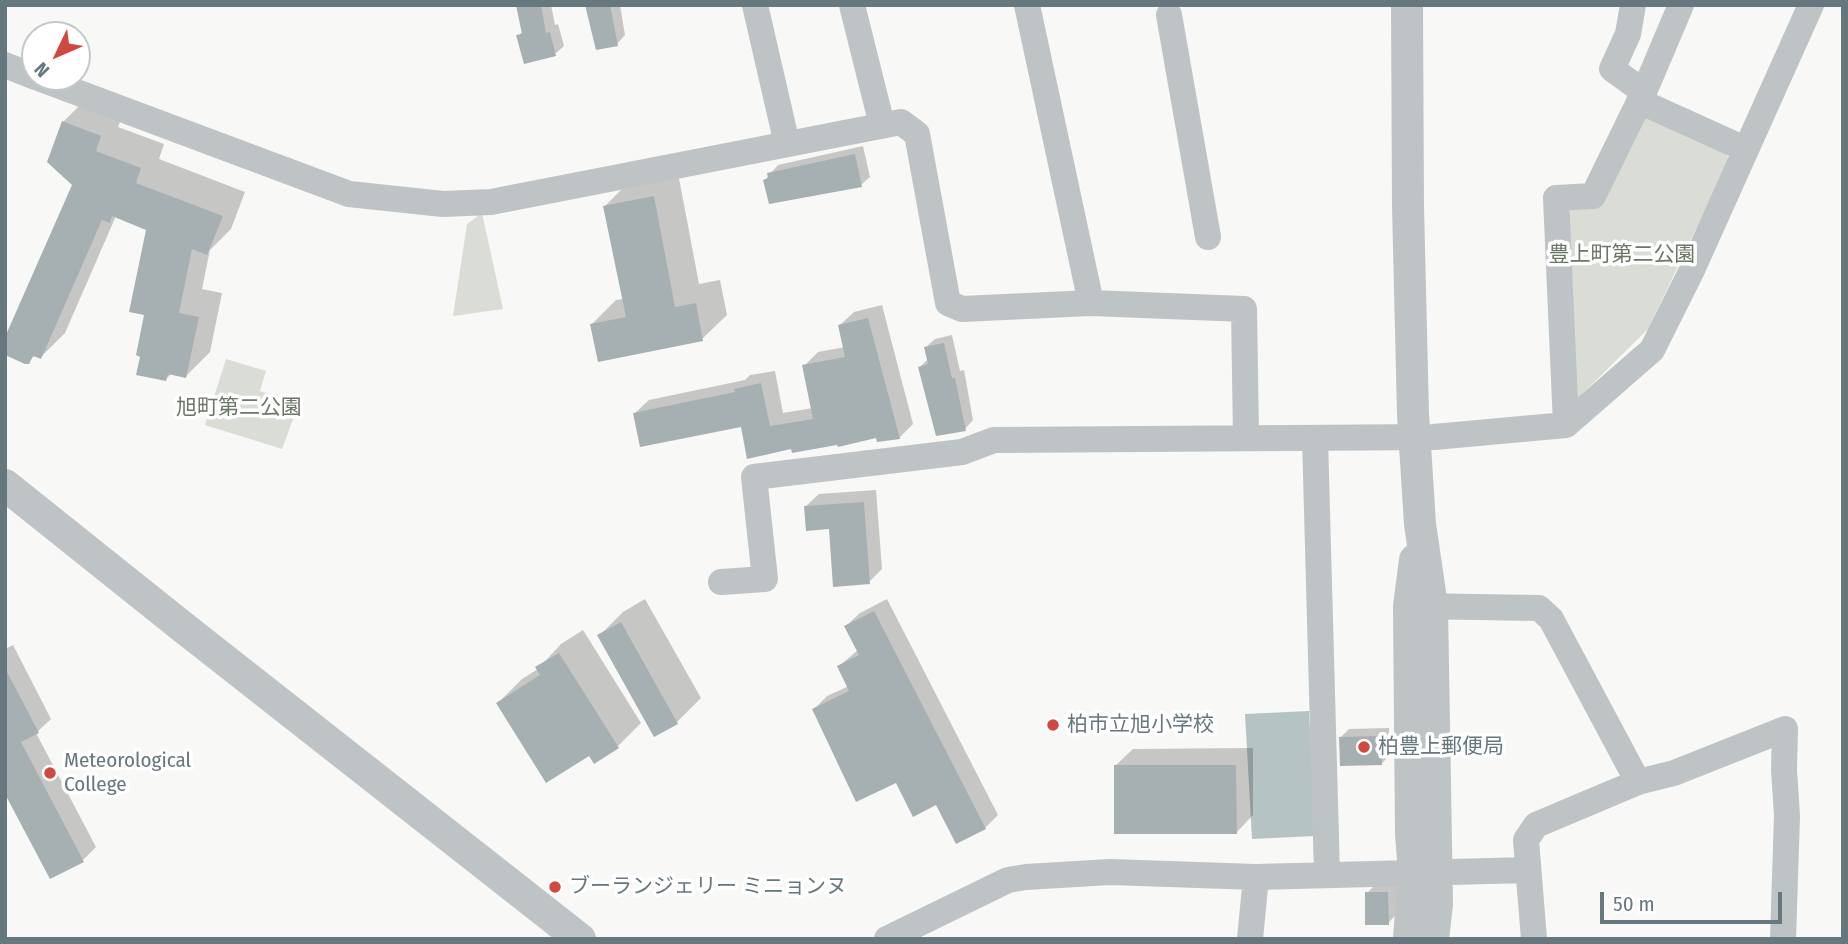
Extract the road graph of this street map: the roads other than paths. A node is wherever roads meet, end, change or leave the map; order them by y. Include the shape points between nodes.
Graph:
1 (755, 5) edge
2 (852, 5) edge
3 (1027, 5) edge
4 (1407, 5) edge
5 (1633, 5) edge
6 (1681, 5) edge
7 (1811, 5) edge
8 (1169, 15) dead end
9 (73, 91) edge
10 (1642, 96) junction
11 (882, 125) junction
12 (787, 144) junction
13 (1745, 149) junction
14 (1208, 237) dead end
15 (1091, 303) junction
16 (1566, 425) junction
17 (1415, 437) junction
18 (1246, 438) junction
19 (1315, 438) junction
20 (5, 485) edge
21 (721, 582) dead end
22 (1420, 606) junction
23 (1638, 782) junction
24 (1528, 870) junction
25 (1424, 872) junction
26 (1327, 875) junction
27 (1256, 877) junction
28 (580, 939) edge
29 (887, 939) edge
30 (1251, 939) edge
31 (1409, 939) edge
32 (1433, 939) edge
33 (1534, 939) edge
34 (1783, 939) edge

1 - 12 street
2 - 11 street
3 - 15 street
4 - 17 street
5 - 10 street via 1628,34 1612,69
6 - 10 street
7 - 13 street
8 - 14 street
9 - 12 street via 349,194 443,204 491,202
10 - 13 street
10 - 16 street via 1593,196 1556,198
11 - 12 street
11 - 15 street via 901,122 917,134 948,303 961,309
13 - 16 street via 1652,350
15 - 18 street via 1244,309
16 - 17 street
17 - 19 street
17 - 22 street
18 - 19 street
18 - 21 street via 994,440 962,452 754,477 765,579
19 - 26 street
20 - 28 street
22 - 23 street via 1539,608 1551,619
22 - 25 street
23 - 24 street via 1536,825 1526,840
23 - 34 street via 1785,729
24 - 25 street
24 - 33 street
25 - 26 street
25 - 31 street
25 - 32 street via 1437,904
26 - 27 street
27 - 29 street via 1110,872 1008,880
27 - 30 street

